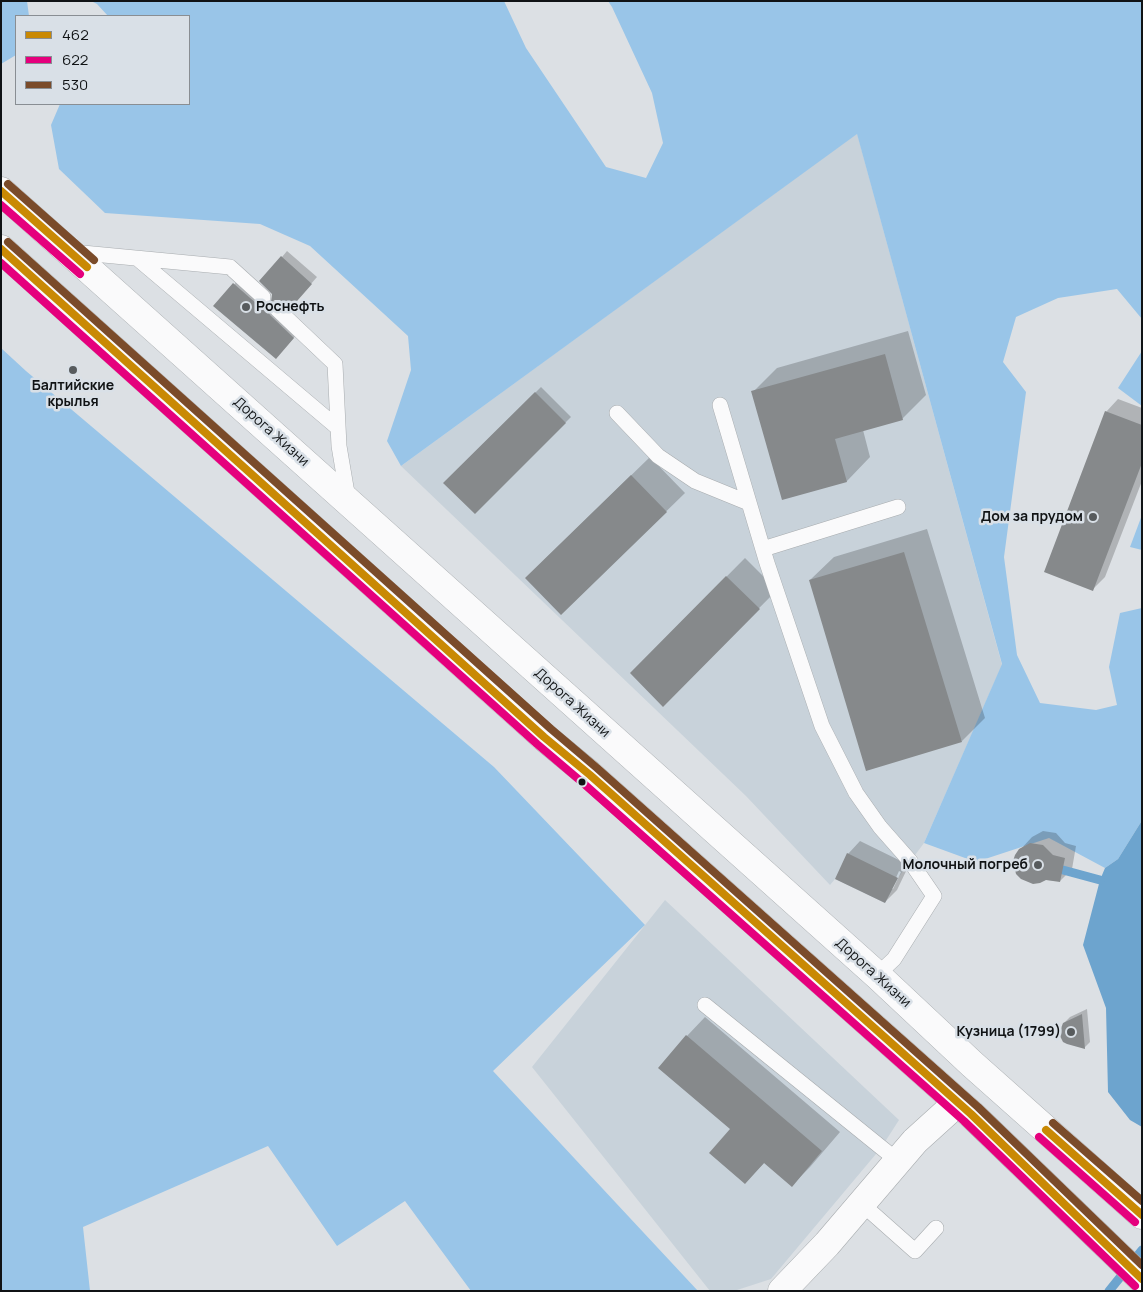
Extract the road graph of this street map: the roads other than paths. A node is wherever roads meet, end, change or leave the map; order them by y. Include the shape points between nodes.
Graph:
1 (1, 191) edge
2 (1, 249) edge
3 (69, 251) junction
4 (138, 259) junction
5 (263, 298) dead end
6 (276, 309) dead end
7 (720, 405) dead end
8 (616, 413) dead end
9 (338, 428) junction
10 (348, 501) junction
11 (749, 503) junction
12 (898, 507) dead end
13 (763, 548) junction
14 (877, 976) junction
15 (705, 1005) dead end
16 (955, 1101) junction
17 (898, 1161) junction
18 (862, 1204) junction
19 (1142, 1215) edge
20 (936, 1228) dead end
21 (1142, 1279) edge
22 (792, 1287) edge

1 - 3 main road, Дорога Жизни
2 - 16 main road
3 - 4 lane
3 - 10 main road, Дорога Жизни
4 - 5 lane via 230,267
4 - 9 lane
6 - 9 lane via 335,364
7 - 11 lane
8 - 11 lane via 658,456 695,481
9 - 10 lane
10 - 14 main road, Дорога Жизни
11 - 13 lane
12 - 13 lane
13 - 14 lane via 822,726 856,793 934,896 894,959
14 - 19 main road, Дорога Жизни
15 - 17 lane
16 - 17 main road
16 - 21 main road
17 - 18 main road
18 - 20 lane via 915,1251
18 - 22 main road

